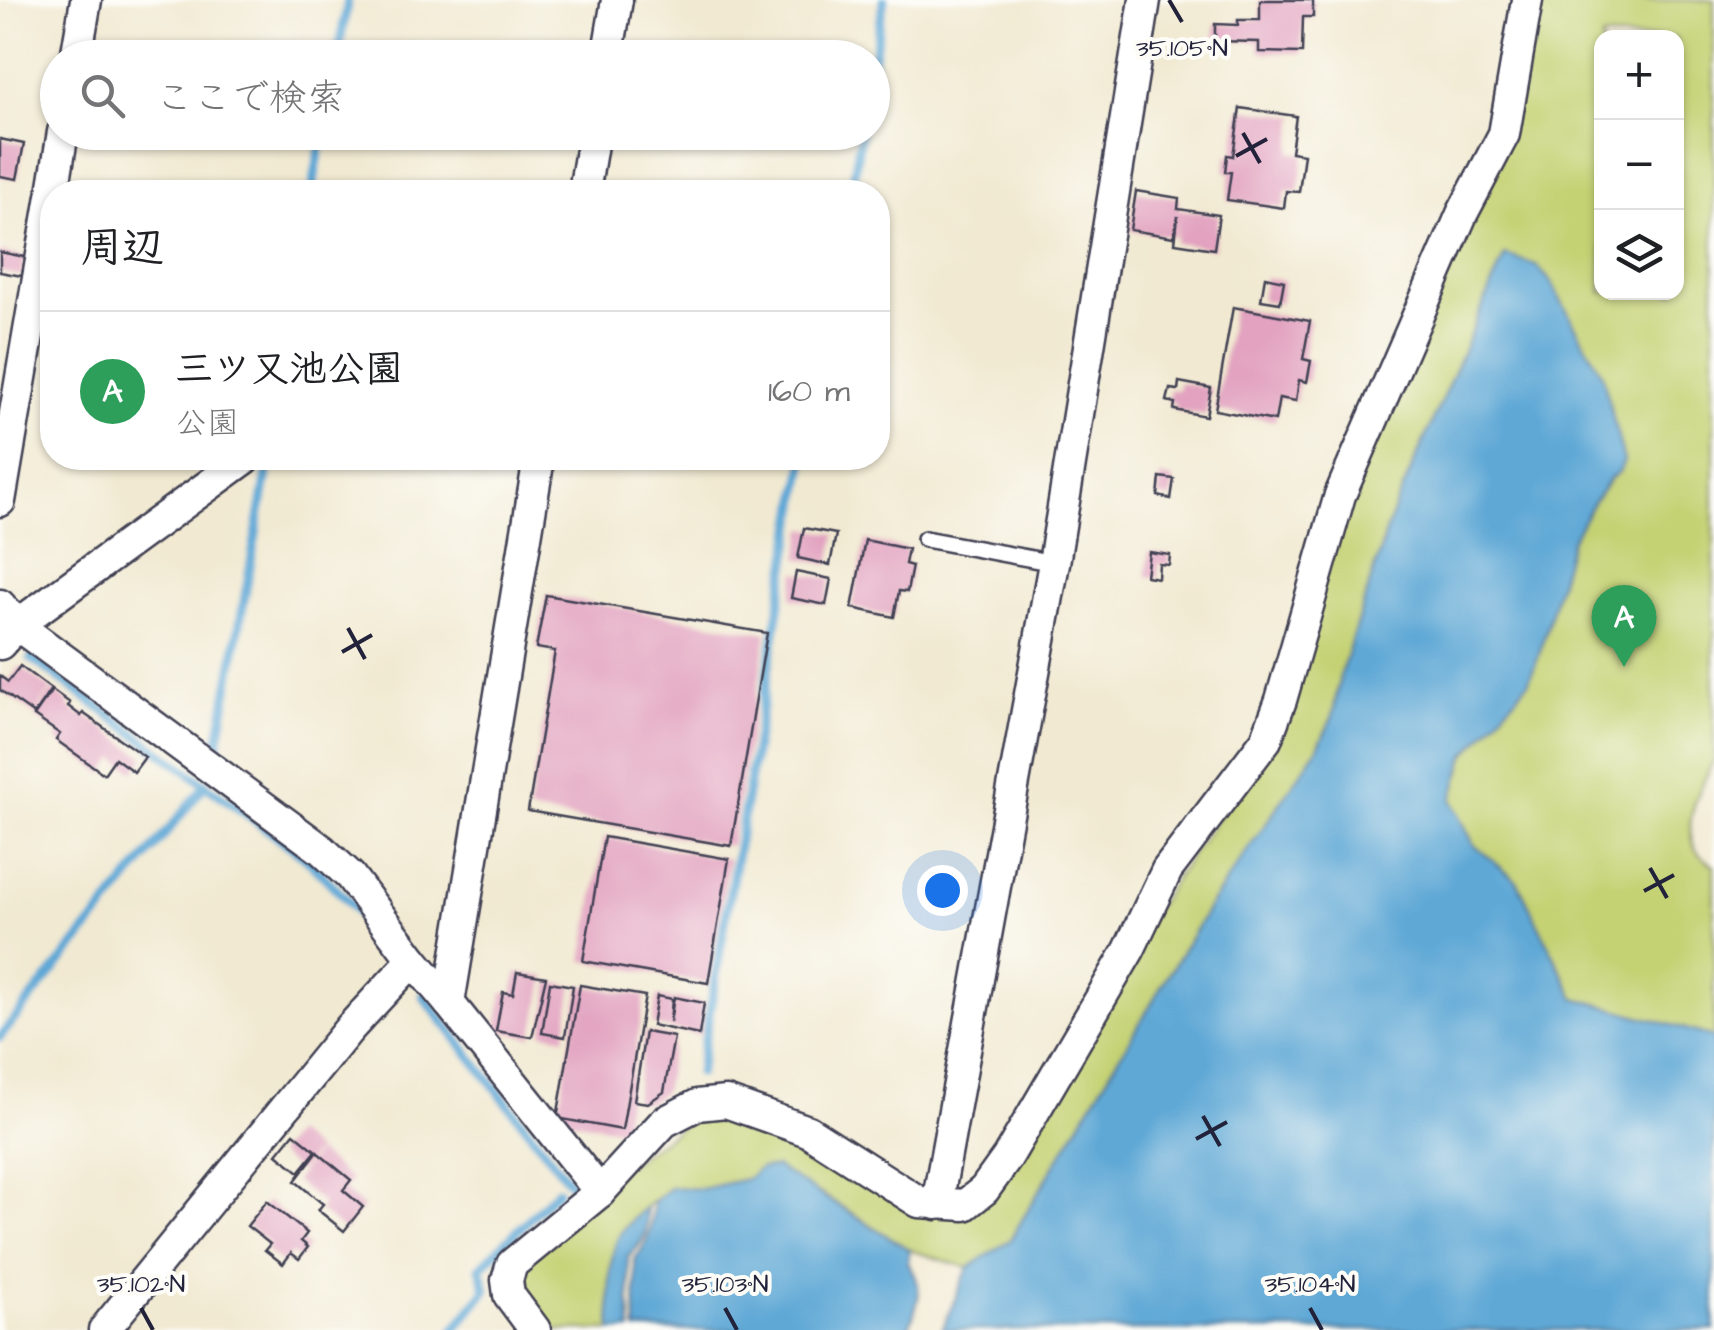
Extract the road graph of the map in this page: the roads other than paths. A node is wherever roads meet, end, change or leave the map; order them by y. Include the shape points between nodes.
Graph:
1 (86, 0) edge
2 (617, 0) edge
3 (1145, 0) edge
4 (1527, 0) edge
5 (79, 40) edge
6 (610, 40) edge
7 (61, 150) edge
8 (591, 150) edge
9 (55, 180) edge
10 (586, 180) edge
11 (40, 269) edge
12 (229, 470) edge
13 (538, 470) edge
14 (0, 501) edge
15 (925, 540) dead end
16 (1054, 563) junction
17 (6, 624) edge
18 (414, 960) junction
19 (449, 1002) junction
20 (600, 1192) junction
21 (938, 1204) junction
22 (104, 1330) edge
23 (535, 1330) edge

1 - 5 street
2 - 6 street
3 - 16 street
4 - 21 street via 1504,134 1462,214 1340,495 1266,740 1167,870 1129,950 984,1190 965,1206
7 - 9 street
8 - 10 street
11 - 14 street
12 - 17 street
13 - 19 street
15 - 16 lane
16 - 21 street
17 - 18 street via 322,850
18 - 19 street
18 - 22 street via 350,1028
19 - 20 street
20 - 21 street via 664,1122 696,1104 726,1102 808,1131 919,1202
20 - 23 street via 512,1264 509,1295

